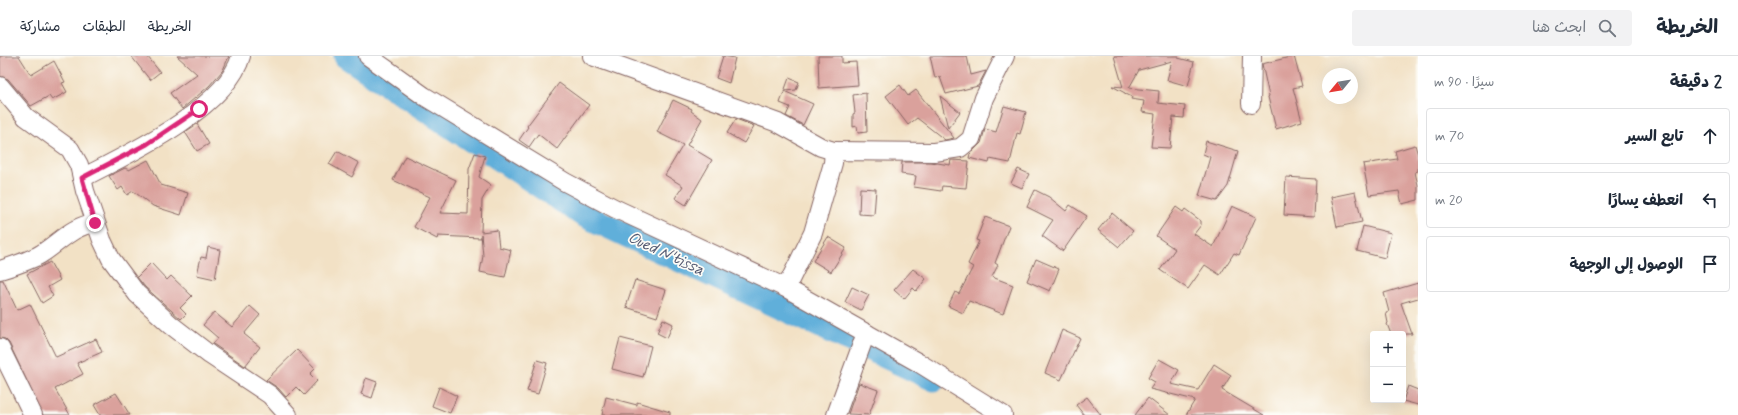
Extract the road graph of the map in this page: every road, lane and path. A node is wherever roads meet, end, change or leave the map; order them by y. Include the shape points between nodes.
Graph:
1 (241, 56) edge
2 (368, 56) edge
3 (592, 56) edge
4 (1006, 56) edge
5 (1252, 56) edge
6 (0, 86) edge
7 (1251, 104) dead end
8 (834, 151) junction
9 (82, 178) junction
10 (95, 223) junction
11 (0, 270) edge
12 (786, 288) junction
13 (866, 333) junction
14 (0, 348) edge
15 (33, 415) edge
16 (288, 415) edge
17 (836, 415) edge
18 (1003, 415) edge

1 - 9 street via 232,75 199,109 147,144
2 - 12 street via 424,96 565,182 614,208
3 - 8 street via 778,123 821,147
4 - 8 street via 984,98 971,139 960,148 934,152
5 - 7 street
6 - 9 street via 26,116 70,149 79,165
8 - 12 street via 833,164 813,233
9 - 10 street
10 - 11 street via 69,232 37,256
10 - 16 street via 111,259 137,294 204,351 270,395
12 - 13 street
13 - 17 street
13 - 18 street
14 - 15 street

